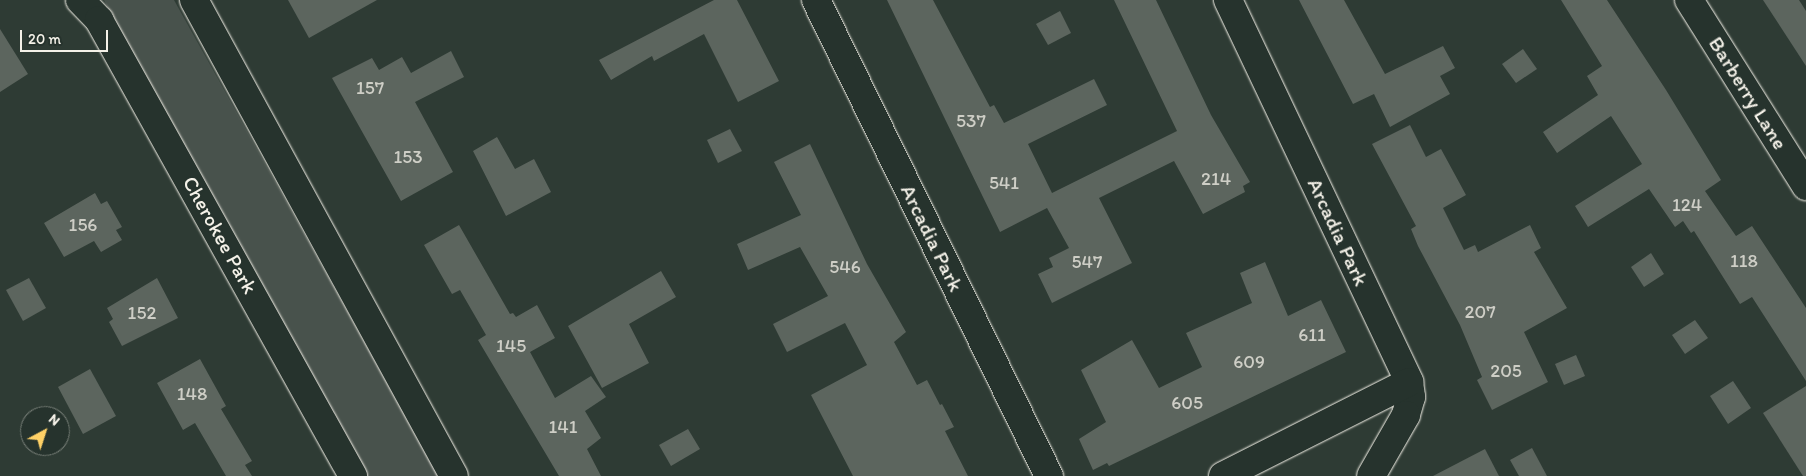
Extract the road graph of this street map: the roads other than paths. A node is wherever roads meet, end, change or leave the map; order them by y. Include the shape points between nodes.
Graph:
1 (80, 0) edge
2 (194, 0) edge
3 (816, 0) edge
4 (1228, 0) edge
5 (1689, 0) edge
6 (1806, 186) edge
7 (1410, 382) junction
8 (353, 476) edge
9 (454, 476) edge
10 (1049, 476) edge
11 (1223, 476) edge
12 (1371, 476) edge

1 - 8 street, Cherokee Park via 104,28
2 - 9 street
3 - 10 street, Arcadia Park
4 - 7 street, Arcadia Park
5 - 6 street, Barberry Lane
7 - 11 street
7 - 12 street, Arcadia Park via 1411,397 1406,415

